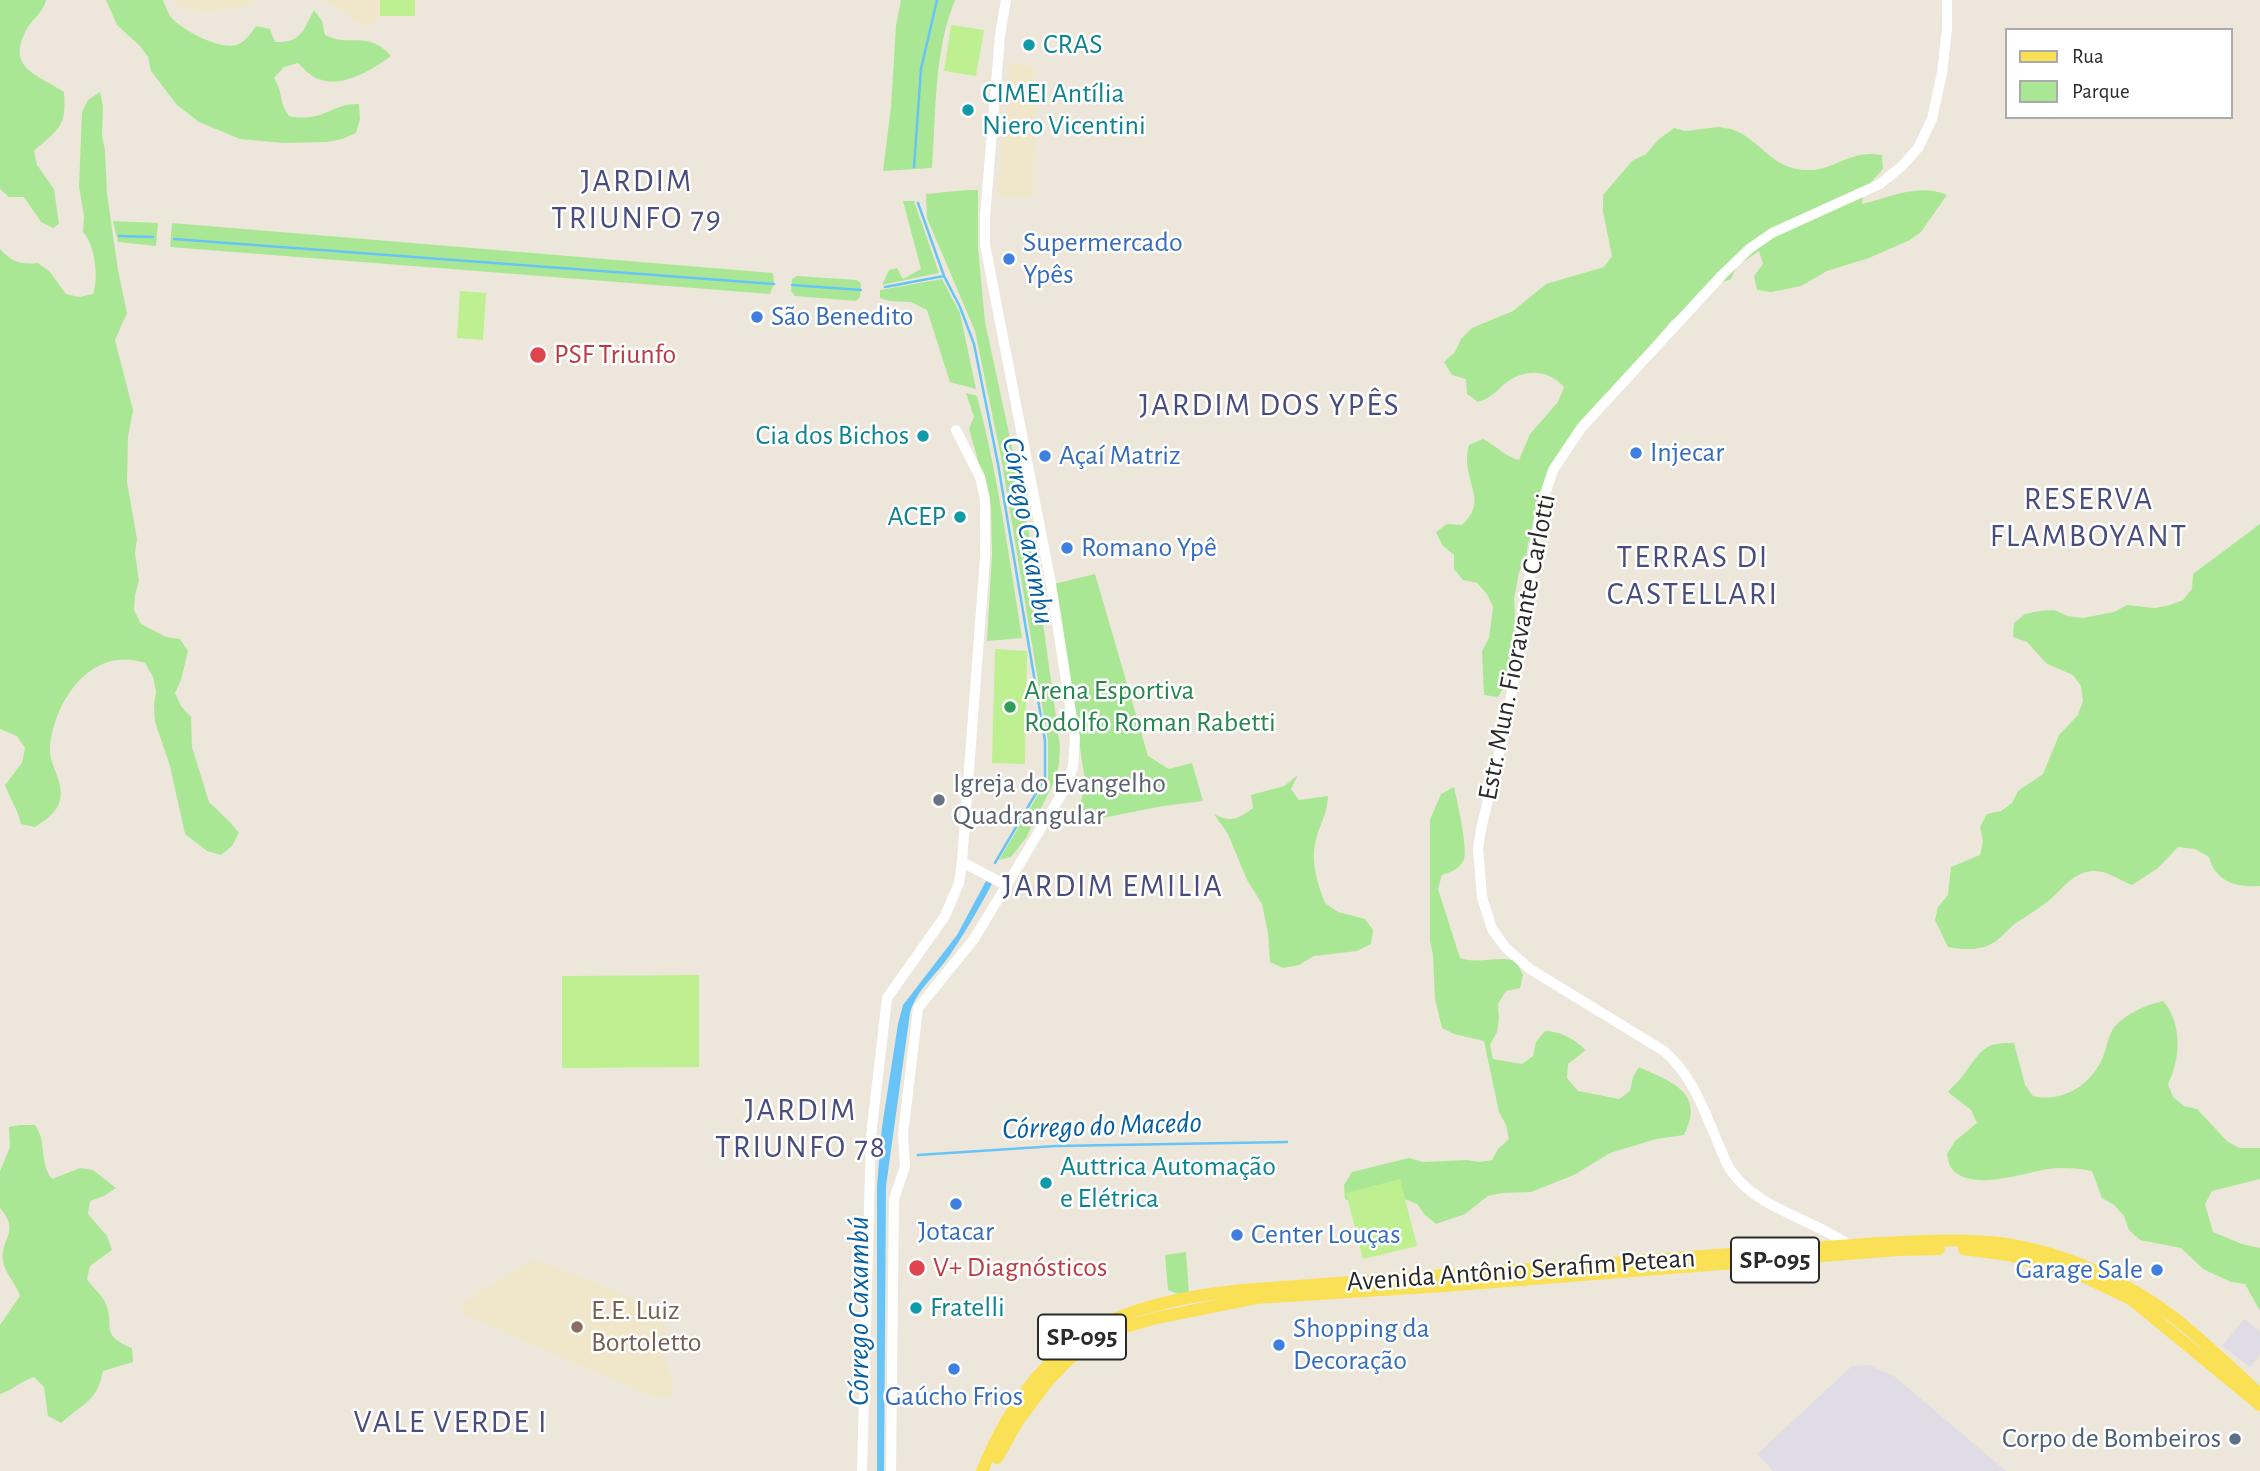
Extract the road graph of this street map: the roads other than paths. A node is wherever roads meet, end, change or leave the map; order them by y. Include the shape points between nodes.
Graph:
1 (1006, 0) edge
2 (1947, 0) edge
3 (957, 430) dead end
4 (962, 862) junction
5 (1006, 885) junction
6 (1818, 1227) junction
7 (1823, 1247) junction
8 (1854, 1249) junction
9 (2260, 1394) edge
10 (2260, 1405) edge
11 (862, 1471) edge
12 (891, 1471) edge
13 (982, 1471) edge
14 (991, 1471) edge

1 - 5 street via 985,245 1075,738 1073,767 1063,792
2 - 6 street, Estr. Mun. Fioravante Carlotti via 1942,73 1932,119 1918,148 1880,184 1800,218 1749,249 1581,428 1553,470 1541,506 1508,716 1478,849 1482,897 1492,929 1506,948 1530,969 1676,1061 1695,1089 1732,1172 1763,1200
3 - 4 street via 980,477 985,499 985,558
4 - 5 street
4 - 11 street via 945,916 887,998 871,1136
5 - 12 street via 974,939 918,1007 903,1134 905,1166 894,1199
6 - 7 street via 1825,1239
6 - 8 street, Estr. Mun. Fioravante Carlotti
7 - 8 main road, Avenida Antônio Serafim Petean / SP-095
7 - 13 main road, Avenida Antônio Serafim Petean / SP-095 via 1244,1290 1163,1304 1088,1332 1059,1354 1010,1416
8 - 9 main road, Avenida Antônio Serafim Petean / SP-095 via 1915,1241 2007,1244 2055,1256 2138,1293 2173,1317
8 - 10 main road, Avenida Antônio Serafim Petean / SP-095 via 1961,1249 2008,1255 2076,1273 2131,1299
8 - 14 main road, Avenida Antônio Serafim Petean / SP-095 via 1256,1298 1156,1318 1093,1341 1068,1360 1018,1421

